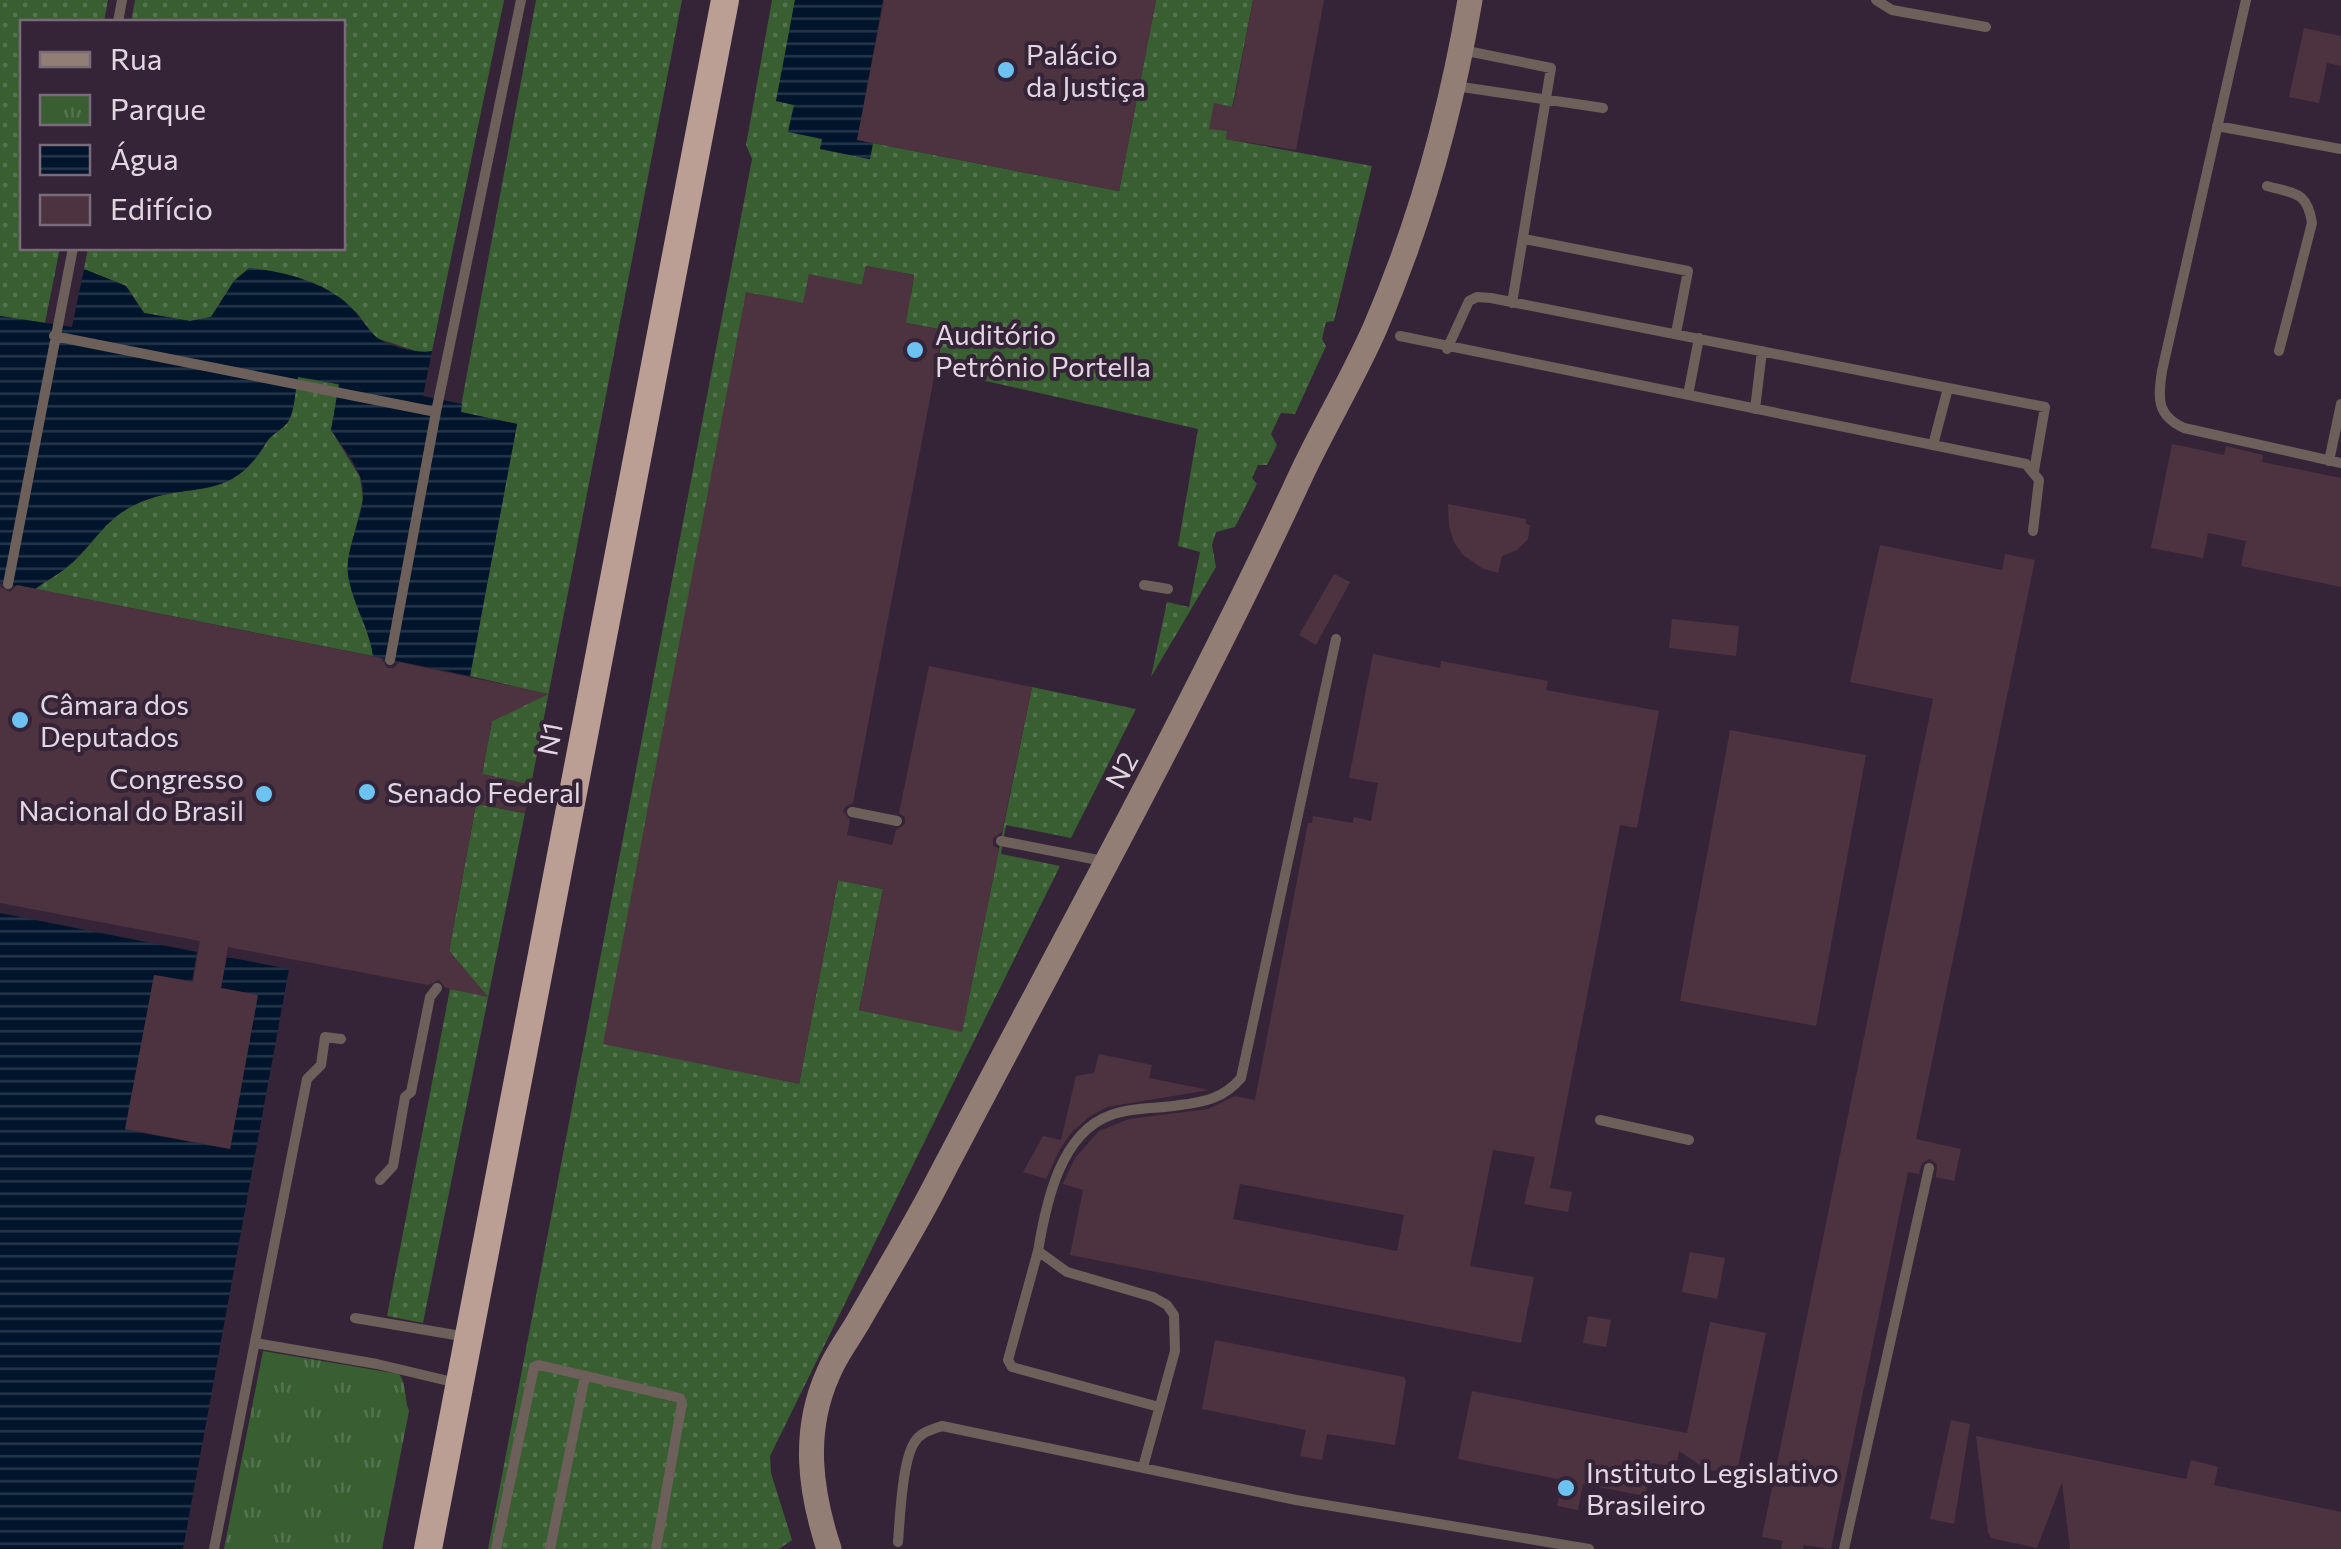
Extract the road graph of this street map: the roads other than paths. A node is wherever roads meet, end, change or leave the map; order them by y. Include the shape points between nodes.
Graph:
1 (522, 0) edge
2 (724, 0) edge
3 (1470, 0) edge
4 (1876, 0) edge
5 (2246, 0) edge
6 (1986, 27) dead end
7 (1462, 50) junction
8 (1454, 86) junction
9 (1546, 101) junction
10 (1603, 108) dead end
11 (2216, 126) junction
12 (2341, 149) edge
13 (2267, 186) dead end
14 (1524, 239) junction
15 (73, 250) edge
16 (1512, 302) junction
17 (1676, 334) junction
18 (54, 336) junction
19 (1400, 336) dead end
20 (1699, 338) junction
21 (1447, 348) junction
22 (2279, 350) dead end
23 (1762, 351) junction
24 (1948, 388) junction
25 (1688, 395) junction
26 (2341, 404) edge
27 (1755, 409) junction
28 (436, 412) junction
29 (1934, 445) junction
30 (2335, 462) edge
31 (2034, 471) junction
32 (2032, 531) dead end
33 (8, 584) dead end
34 (1144, 585) dead end
35 (1168, 589) dead end
36 (1336, 639) dead end
37 (390, 660) dead end
38 (852, 812) dead end
39 (896, 821) dead end
40 (1001, 841) dead end
41 (1107, 861) junction
42 (437, 988) dead end
43 (342, 1039) dead end
44 (1600, 1120) dead end
45 (1689, 1140) dead end
46 (1929, 1168) dead end
47 (380, 1180) dead end
48 (1038, 1251) junction
49 (355, 1318) dead end
50 (467, 1337) junction
51 (255, 1343) junction
52 (584, 1376) junction
53 (458, 1383) junction
54 (1159, 1407) junction
55 (1143, 1467) junction
56 (898, 1542) dead end
57 (214, 1549) edge
58 (428, 1549) edge
59 (496, 1549) edge
60 (550, 1549) edge
61 (656, 1549) edge
62 (829, 1549) edge
63 (1589, 1549) edge
64 (1844, 1549) edge

1 - 28 lane
2 - 50 highway, N1
3 - 7 main road, N2
4 - 6 lane via 1892,10
5 - 11 lane
7 - 8 main road, N2
7 - 9 lane via 1551,68
8 - 9 lane
8 - 41 main road, N2 via 1373,332
9 - 10 lane
9 - 14 lane
11 - 12 lane
11 - 30 lane via 2162,372 2160,410 2184,428
13 - 22 lane via 2300,195 2312,222
14 - 16 lane
14 - 17 lane via 1688,271
15 - 18 lane
16 - 17 lane
16 - 21 lane via 1468,302
17 - 20 lane
18 - 28 lane
18 - 33 lane
19 - 21 lane
20 - 23 lane
20 - 25 lane
21 - 25 lane
23 - 24 lane
23 - 27 lane
24 - 29 lane
24 - 31 lane via 2044,407
25 - 27 lane
26 - 30 lane
27 - 29 lane
28 - 37 lane
29 - 31 lane
31 - 32 lane via 2039,480
34 - 35 lane
36 - 48 lane via 1242,1078 1204,1102 1116,1113 1091,1123 1075,1140 1045,1204
38 - 39 lane
40 - 41 lane
41 - 62 main road, N2 via 827,1375 810,1472
42 - 47 lane via 393,1166
43 - 51 lane via 325,1036 322,1065 307,1079
44 - 45 lane
46 - 64 lane
48 - 54 lane via 1067,1272 1153,1297 1174,1315 1175,1351
48 - 54 lane via 1008,1360 1012,1367
49 - 50 lane
50 - 53 highway, N1
51 - 53 lane
51 - 57 lane
52 - 59 lane via 534,1367
52 - 60 lane
52 - 61 lane via 680,1398
53 - 58 highway, N1
54 - 55 lane
55 - 56 lane via 942,1426 913,1443
55 - 63 lane

